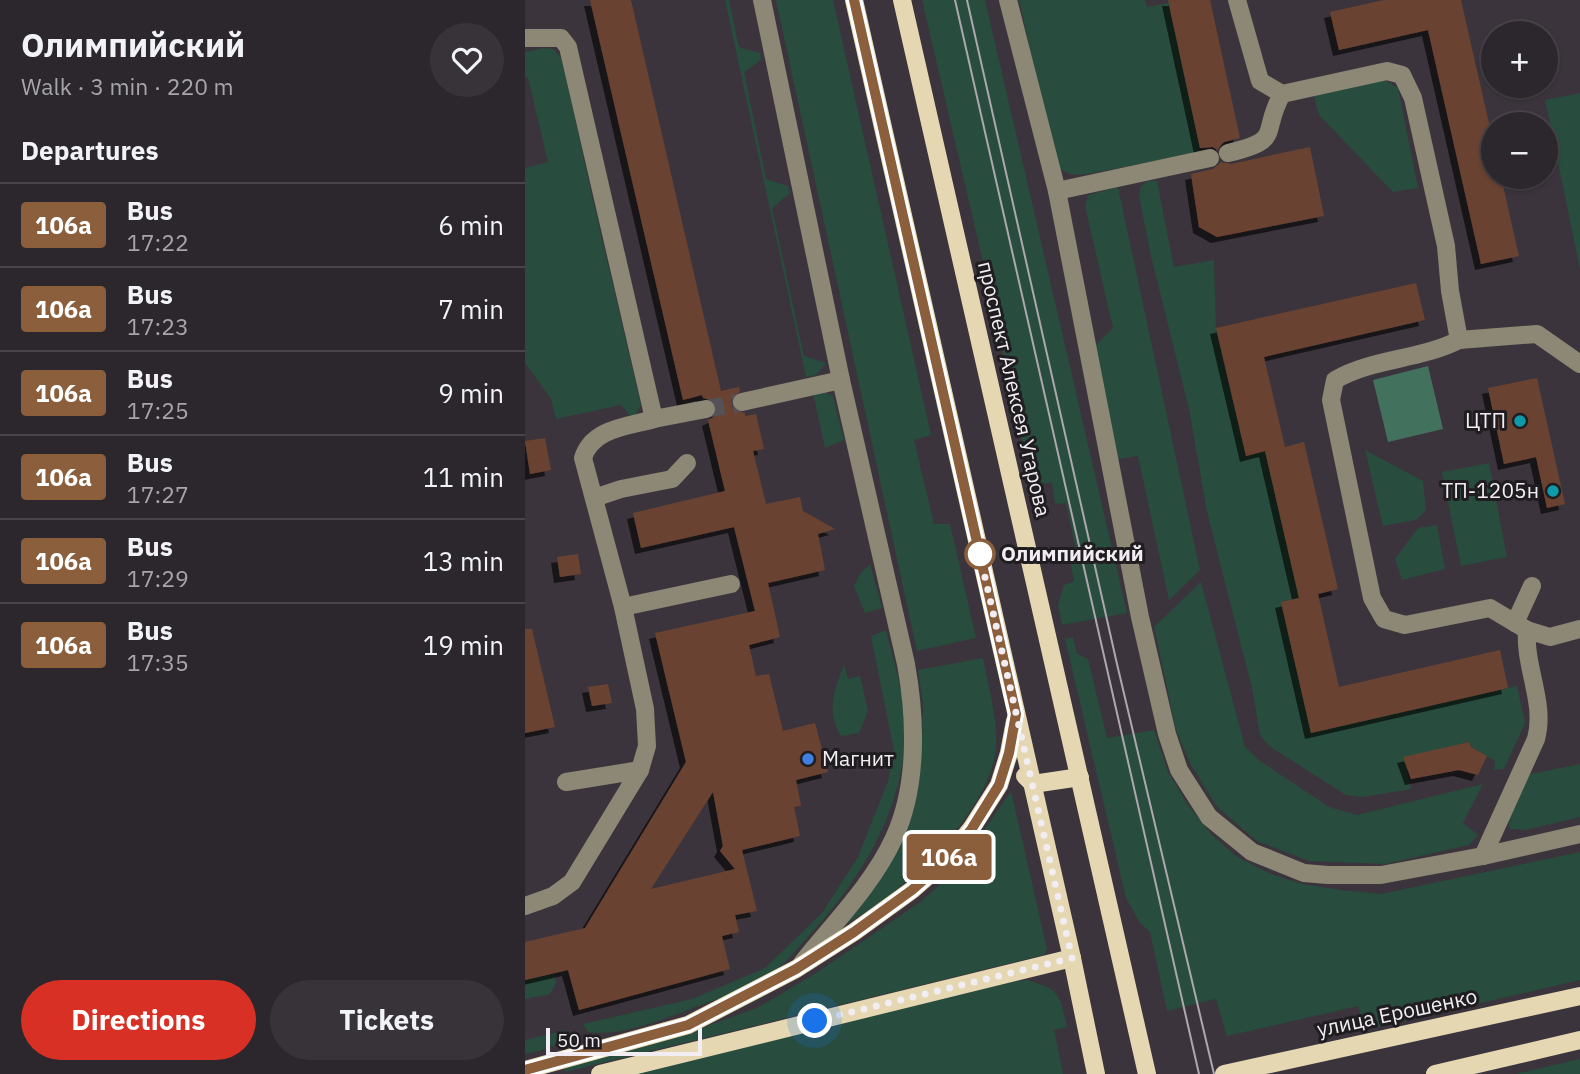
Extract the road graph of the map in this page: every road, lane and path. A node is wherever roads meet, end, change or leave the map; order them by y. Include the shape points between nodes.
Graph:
1 (762, 0) edge
2 (853, 0) edge
3 (902, 0) edge
4 (1008, 0) edge
5 (1237, 0) edge
6 (525, 38) edge
7 (1282, 94) junction
8 (1228, 153) dead end
9 (1210, 158) dead end
10 (1057, 191) junction
11 (1459, 340) junction
12 (1580, 364) edge
13 (841, 380) junction
14 (742, 402) tunnel mouth
15 (706, 409) tunnel mouth
16 (654, 419) junction
17 (687, 463) dead end
18 (594, 498) junction
19 (731, 584) dead end
20 (1532, 586) dead end
21 (623, 607) junction
22 (1521, 626) junction
23 (1580, 629) edge
24 (1016, 714) junction
25 (640, 770) junction
26 (1080, 777) junction
27 (566, 782) dead end
28 (999, 785) junction
29 (1033, 785) junction
30 (1580, 834) edge
31 (1483, 856) junction
32 (525, 906) edge
33 (1072, 958) junction
34 (796, 969) junction
35 (1580, 996) edge
36 (1580, 1040) edge
37 (525, 1070) edge
38 (600, 1074) edge
39 (1096, 1074) edge
40 (1147, 1074) edge
41 (1224, 1074) edge
42 (1435, 1074) edge

1 - 13 street
2 - 24 main road
3 - 26 main road, проспект Алексея Угарова
4 - 10 street
5 - 7 street via 1260,81
6 - 16 street via 561,38 568,47
7 - 8 street via 1263,142
7 - 11 street via 1387,71 1402,75 1413,98 1446,246
9 - 10 street
10 - 31 street via 1167,734 1179,770 1201,805 1252,852 1304,873 1381,875
11 - 12 street via 1537,334
11 - 22 street via 1438,351 1353,369 1335,380 1331,400 1372,598 1384,619 1405,625 1490,608
13 - 14 street
13 - 34 street via 906,664 914,741 906,798 894,838 866,884
15 - 16 street
16 - 18 street via 601,434 587,446 583,458
17 - 18 street via 673,479
18 - 21 street
19 - 21 street
20 - 22 street
21 - 25 street via 646,709 647,746
22 - 23 street via 1550,637
22 - 31 street via 1540,725
24 - 28 main road
24 - 29 main road
25 - 27 street
25 - 32 street via 572,882 553,896
26 - 29 main road
26 - 40 main road, проспект Алексея Угарова
28 - 29 main road via 1015,774
28 - 34 main road via 945,861 854,932
29 - 33 main road
30 - 31 street
33 - 38 main road
33 - 39 main road
34 - 37 main road via 688,1025
35 - 41 main road, улица Ерошенко
36 - 42 main road

